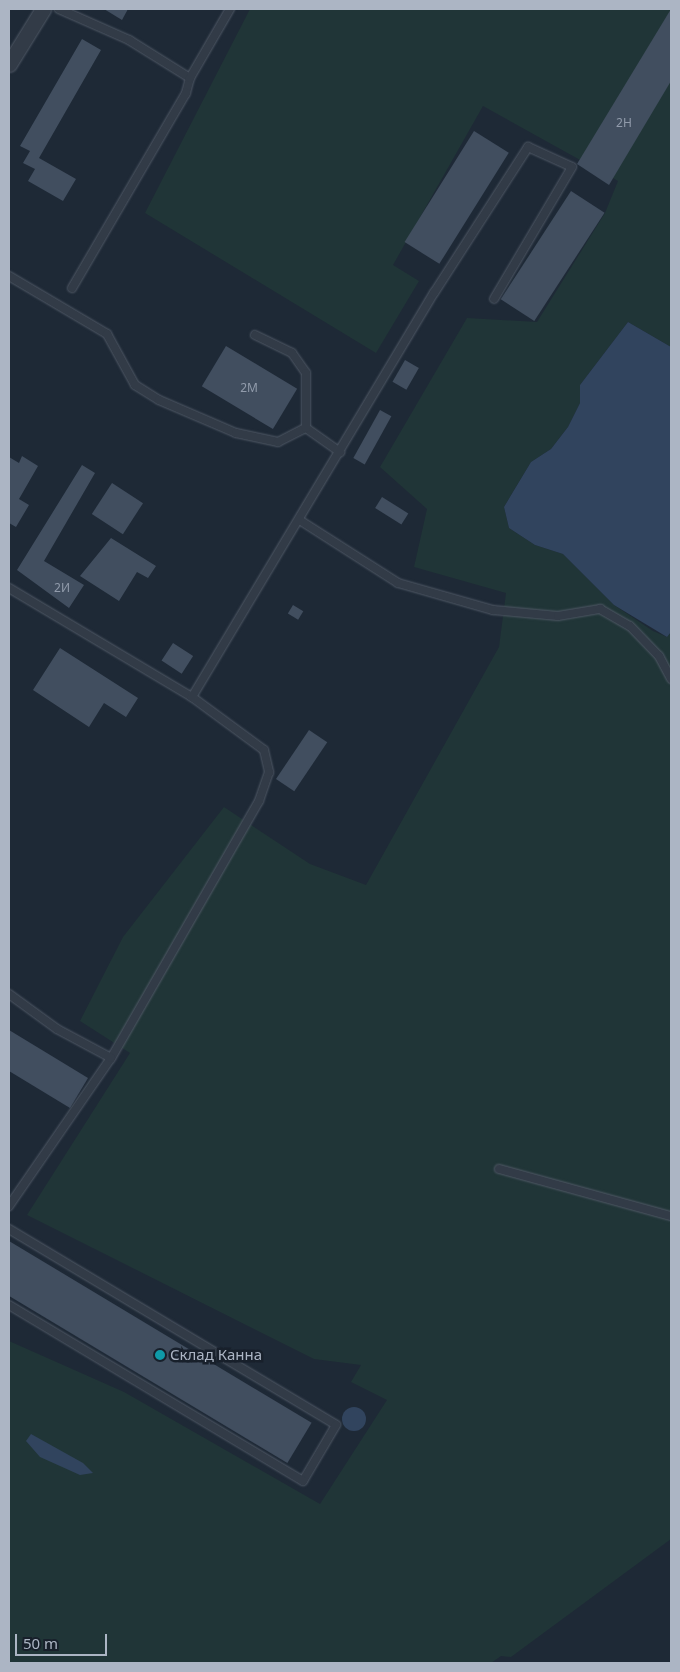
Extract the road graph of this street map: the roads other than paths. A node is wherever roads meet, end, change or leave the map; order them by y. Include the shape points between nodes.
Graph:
1 (43, 9) edge
2 (59, 9) edge
3 (230, 9) edge
4 (9, 64) edge
5 (190, 78) junction
6 (9, 276) edge
7 (72, 288) dead end
8 (494, 299) dead end
9 (256, 334) dead end
10 (306, 428) junction
11 (340, 452) junction
12 (301, 520) junction
13 (11, 589) edge
14 (9, 599) edge
15 (671, 680) edge
16 (192, 697) junction
17 (9, 994) edge
18 (111, 1058) junction
19 (500, 1169) dead end
20 (9, 1206) edge
21 (671, 1216) edge
22 (9, 1229) edge
23 (9, 1305) edge

1 - 4 street
2 - 5 lane via 129,40
3 - 5 lane
5 - 7 lane via 186,93
6 - 10 lane via 107,334 135,385 159,400 236,433 278,442
8 - 11 lane via 572,167 528,147
9 - 10 lane via 292,353 306,373
10 - 11 lane
11 - 12 lane
12 - 15 lane via 398,583 493,610 558,616 600,609 630,626 660,656
12 - 16 lane
13 - 14 lane
13 - 16 lane
16 - 18 lane via 264,750 270,772 259,802
17 - 18 lane via 57,1029
18 - 20 lane
19 - 21 lane
22 - 23 lane via 336,1425 303,1481

